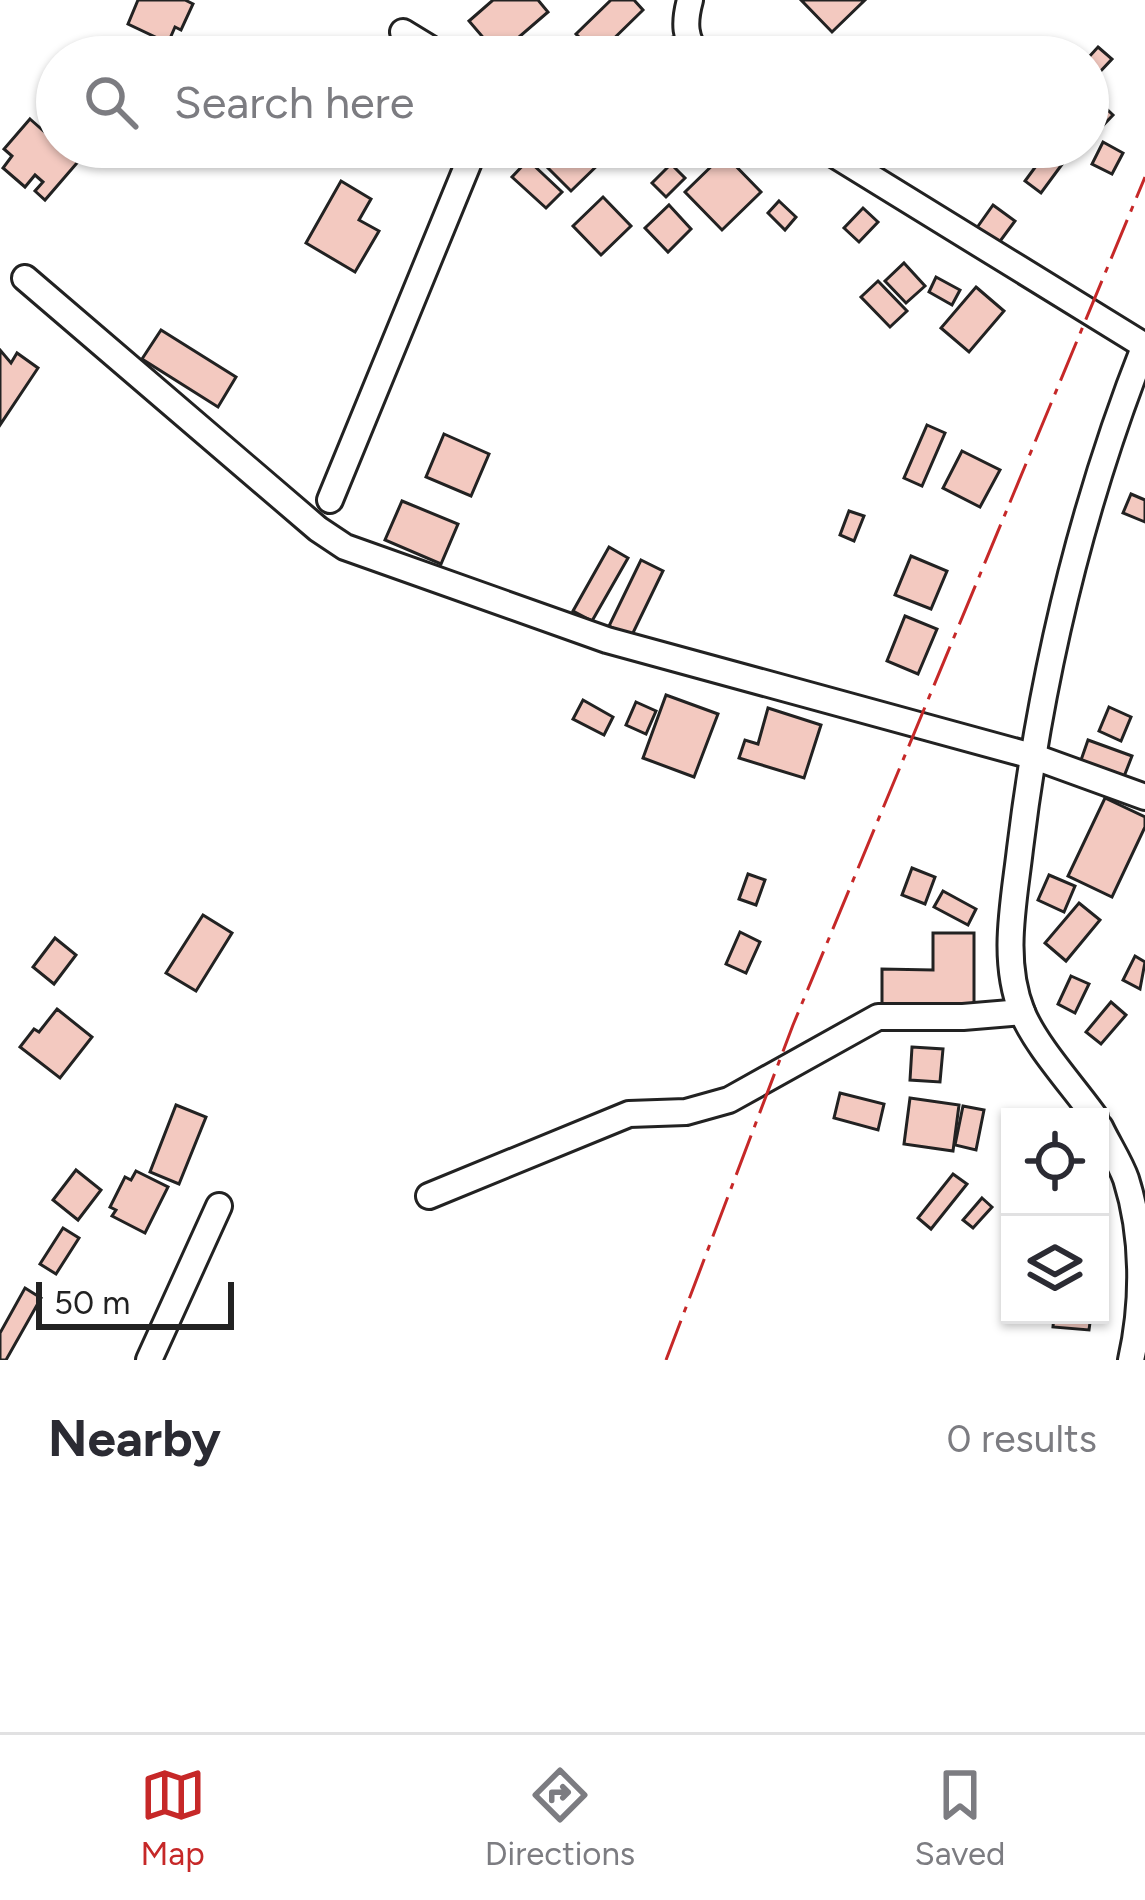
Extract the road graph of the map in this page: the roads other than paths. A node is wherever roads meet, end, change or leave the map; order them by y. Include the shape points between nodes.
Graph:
1 (690, 0) edge
2 (403, 32) dead end
3 (410, 36) edge
4 (689, 36) edge
5 (466, 168) edge
6 (855, 168) edge
7 (25, 278) dead end
8 (1145, 345) edge
9 (330, 500) dead end
10 (1032, 757) junction
11 (1145, 797) edge
12 (1022, 1012) junction
13 (1089, 1108) edge
14 (1109, 1140) edge
15 (1136, 1181) edge
16 (429, 1196) dead end
17 (219, 1206) dead end
18 (149, 1360) edge
19 (1132, 1360) edge

1 - 4 street
2 - 3 street
5 - 9 street
6 - 8 street
7 - 10 street via 333,542 608,640
8 - 10 street via 1080,536
10 - 11 street
10 - 12 street via 1010,940
12 - 13 street
12 - 16 street via 878,1016 729,1100 629,1114
14 - 15 street
15 - 19 street via 1140,1280
17 - 18 street

